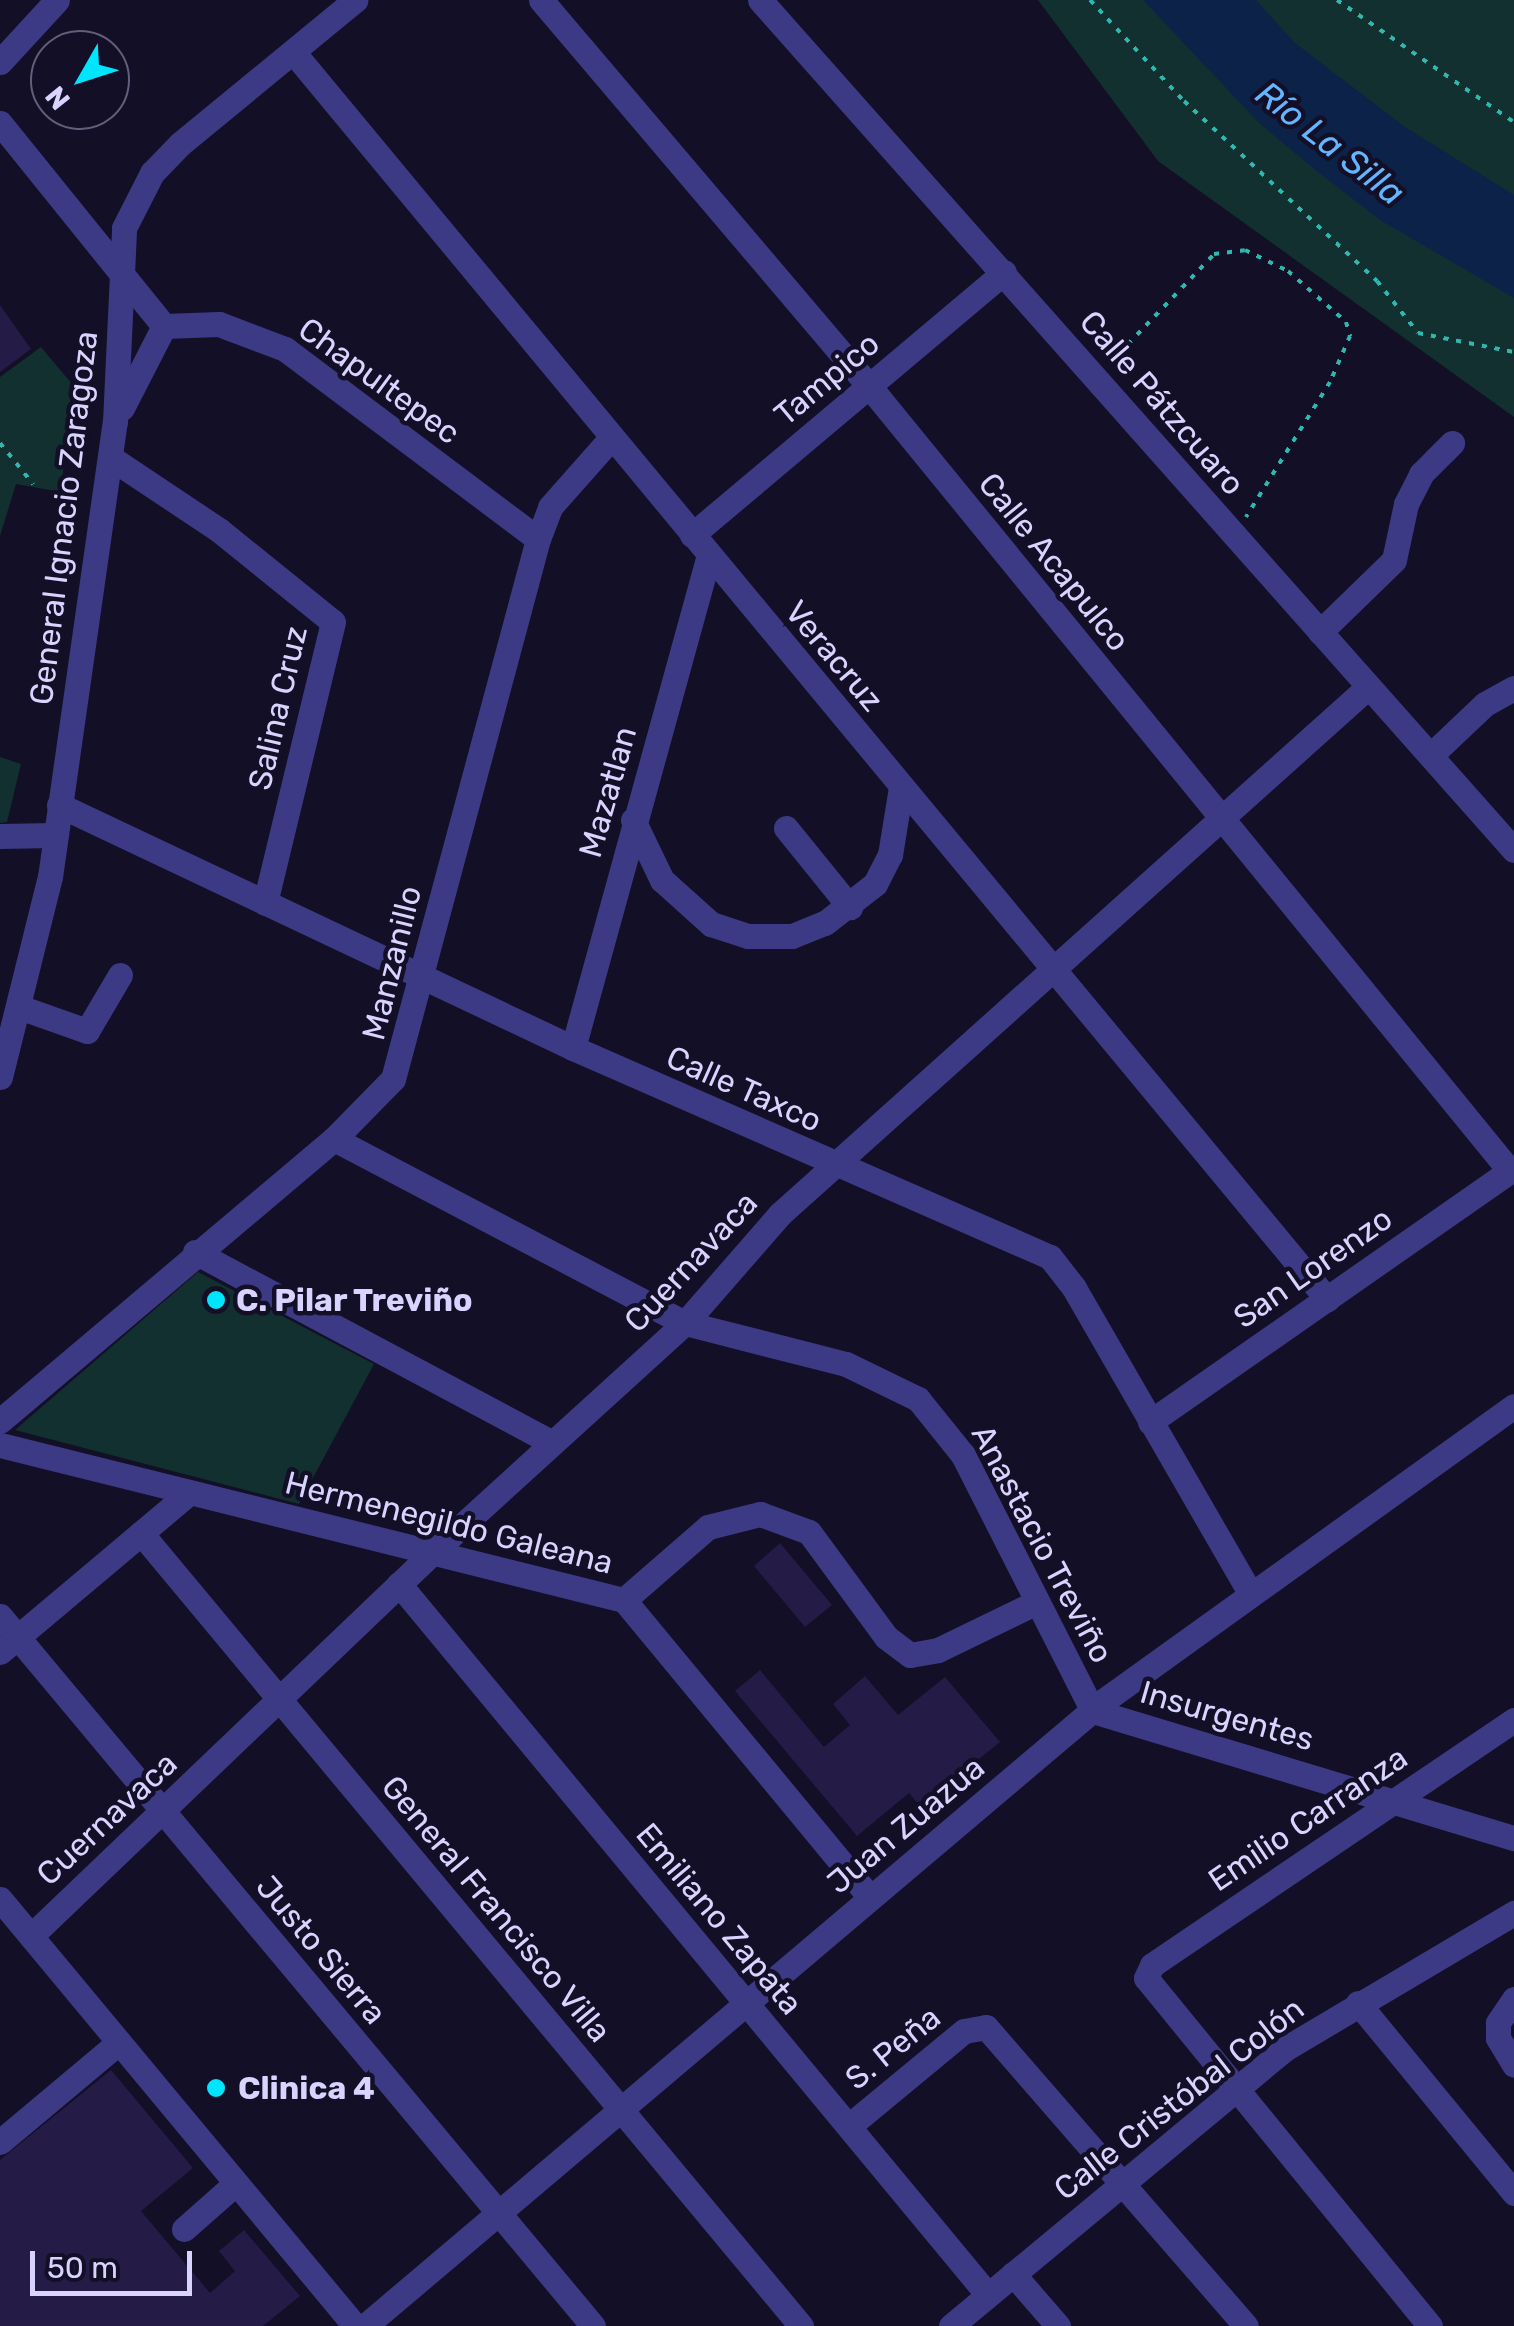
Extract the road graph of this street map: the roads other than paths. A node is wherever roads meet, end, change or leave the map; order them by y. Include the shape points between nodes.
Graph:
1 (58, 0) edge
2 (355, 0) edge
3 (541, 0) edge
4 (760, 0) edge
5 (294, 53) junction
6 (0, 62) edge
7 (0, 123) edge
8 (120, 271) junction
9 (1004, 272) junction
10 (164, 326) junction
11 (869, 386) junction
12 (115, 422) junction
13 (612, 438) junction
14 (1452, 443) dead end
15 (111, 458) junction
16 (538, 539) junction
17 (700, 545) junction
18 (1320, 632) junction
19 (1368, 687) junction
20 (1514, 688) edge
21 (1431, 755) junction
22 (902, 787) junction
23 (60, 805) junction
24 (633, 820) junction
25 (1222, 820) junction
26 (786, 828) dead end
27 (56, 835) junction
28 (0, 836) edge
29 (1514, 850) edge
30 (266, 903) junction
31 (850, 907) junction
32 (1052, 970) junction
33 (120, 975) dead end
34 (420, 975) junction
35 (22, 1008) junction
36 (573, 1048) junction
37 (0, 1077) edge
38 (334, 1139) junction
39 (832, 1165) junction
40 (1512, 1169) edge
41 (194, 1252) junction
42 (1327, 1299) junction
43 (686, 1323) junction
44 (1514, 1406) edge
45 (0, 1421) edge
46 (1150, 1422) junction
47 (552, 1443) junction
48 (0, 1445) edge
49 (190, 1492) junction
50 (141, 1533) junction
51 (433, 1552) junction
52 (399, 1584) junction
53 (1250, 1594) junction
54 (624, 1600) junction
55 (1035, 1603) junction
56 (0, 1616) edge
57 (8, 1644) edge
58 (279, 1699) junction
59 (1093, 1710) junction
60 (1514, 1720) edge
61 (1395, 1799) junction
62 (163, 1812) junction
63 (1514, 1838) edge
64 (870, 1898) junction
65 (0, 1899) edge
66 (1514, 1913) edge
67 (30, 1936) junction
68 (1514, 2000) edge
69 (1358, 2003) junction
70 (748, 2004) junction
71 (119, 2042) junction
72 (1514, 2065) edge
73 (1234, 2090) junction
74 (622, 2110) junction
75 (849, 2126) junction
76 (0, 2142) edge
77 (1123, 2181) junction
78 (236, 2183) junction
79 (1514, 2193) edge
80 (498, 2212) junction
81 (184, 2229) dead end
82 (1013, 2274) junction
83 (988, 2295) junction
84 (356, 2326) edge
85 (365, 2326) edge
86 (593, 2326) edge
87 (802, 2326) edge
88 (951, 2326) edge
89 (1058, 2326) edge
90 (1246, 2326) edge
91 (1430, 2326) edge

1 - 6 street
2 - 5 street, General Ignacio Zaragoza
3 - 11 street, Calle Acapulco
4 - 9 street, Calle Pátzcuaro
5 - 8 street, General Ignacio Zaragoza via 152,174 124,228
5 - 13 street, Veracruz
7 - 8 street
8 - 10 street
8 - 12 street, General Ignacio Zaragoza via 123,337
9 - 11 street, Tampico
9 - 18 street, Calle Pátzcuaro
10 - 12 street
10 - 16 street, Chapultepec via 220,324 285,349
11 - 17 street, Tampico
11 - 25 street, Calle Acapulco
12 - 15 street, General Ignacio Zaragoza
13 - 16 street, Manzanillo via 550,507
13 - 17 street, Veracruz
14 - 18 street via 1421,474 1406,504 1394,560
15 - 23 street, General Ignacio Zaragoza
15 - 30 street, Salina Cruz via 219,530 333,622
16 - 34 street, Manzanillo
17 - 22 street, Veracruz
17 - 24 street, Mazatlan
18 - 19 street, Calle Pátzcuaro
19 - 21 street, Calle Pátzcuaro
19 - 25 street, Cuernavaca
20 - 21 street via 1484,704
21 - 29 street, Calle Pátzcuaro
22 - 31 street via 890,855 875,884
22 - 32 street, Veracruz
23 - 27 street, General Ignacio Zaragoza
23 - 30 street, Calle Taxco
24 - 31 street via 662,880 711,924 748,936 792,936
24 - 36 street, Mazatlan
25 - 32 street, Cuernavaca
25 - 40 street, Calle Acapulco
26 - 31 street
27 - 28 street
27 - 35 street, General Ignacio Zaragoza
30 - 34 street, Calle Taxco
32 - 39 street, Cuernavaca
32 - 42 street, Veracruz
33 - 35 street via 87,1031
34 - 36 street, Calle Taxco
34 - 38 street, Manzanillo via 393,1079
35 - 37 street, General Ignacio Zaragoza
36 - 39 street, Calle Taxco
38 - 41 street, Manzanillo
38 - 43 street, Anastacio Treviño
39 - 43 street, Cuernavaca via 752,1241
39 - 46 street, Calle Taxco via 1050,1258
40 - 42 street, San Lorenzo
41 - 45 street, Manzanillo
41 - 47 street
42 - 46 street, San Lorenzo
43 - 47 street, Cuernavaca
43 - 55 street, Anastacio Treviño via 861,1369 918,1399 963,1454
44 - 53 street, Juan Zuazua
46 - 53 street, Calle Taxco
47 - 51 street, Cuernavaca
48 - 49 street, Hermenegildo Galeana
49 - 50 street
49 - 51 street, Hermenegildo Galeana
50 - 57 street
50 - 58 street, General Francisco Villa
51 - 52 street, Cuernavaca
51 - 54 street, Hermenegildo Galeana
52 - 58 street, Cuernavaca
52 - 70 street, Emiliano Zapata
53 - 59 street, Juan Zuazua
54 - 55 street via 708,1528 760,1514 809,1532 886,1637 910,1655 938,1650
54 - 64 street, Hermenegildo Galeana
55 - 59 street, Anastacio Treviño
56 - 57 street, Justo Sierra
57 - 62 street, Justo Sierra
58 - 62 street, Cuernavaca
58 - 74 street, General Francisco Villa
59 - 61 street, Insurgentes
59 - 64 street, Juan Zuazua
60 - 61 street, Emilio Carranza
61 - 63 street, Insurgentes
61 - 73 street, Emilio Carranza via 1152,1965 1146,1978
62 - 67 street, Cuernavaca
62 - 80 street, Justo Sierra
64 - 70 street, Juan Zuazua
65 - 67 street
66 - 69 street, Calle Cristóbal Colón
67 - 71 street
68 - 72 street via 1498,2022 1498,2038
69 - 73 street, Calle Cristóbal Colón via 1282,2050
69 - 79 street
70 - 74 street, Juan Zuazua
70 - 75 street, Emiliano Zapata
71 - 76 street
71 - 78 street
73 - 77 street, Calle Cristóbal Colón
73 - 91 street
74 - 80 street, Juan Zuazua
74 - 87 street, General Francisco Villa
75 - 77 street, S. Peña via 980,2024
75 - 83 street, Emiliano Zapata
77 - 82 street, Calle Cristóbal Colón
77 - 90 street
78 - 81 street
78 - 84 street
80 - 85 street, Juan Zuazua
80 - 86 street, Justo Sierra
82 - 83 street, Calle Cristóbal Colón
82 - 89 street
83 - 88 street, Calle Cristóbal Colón

